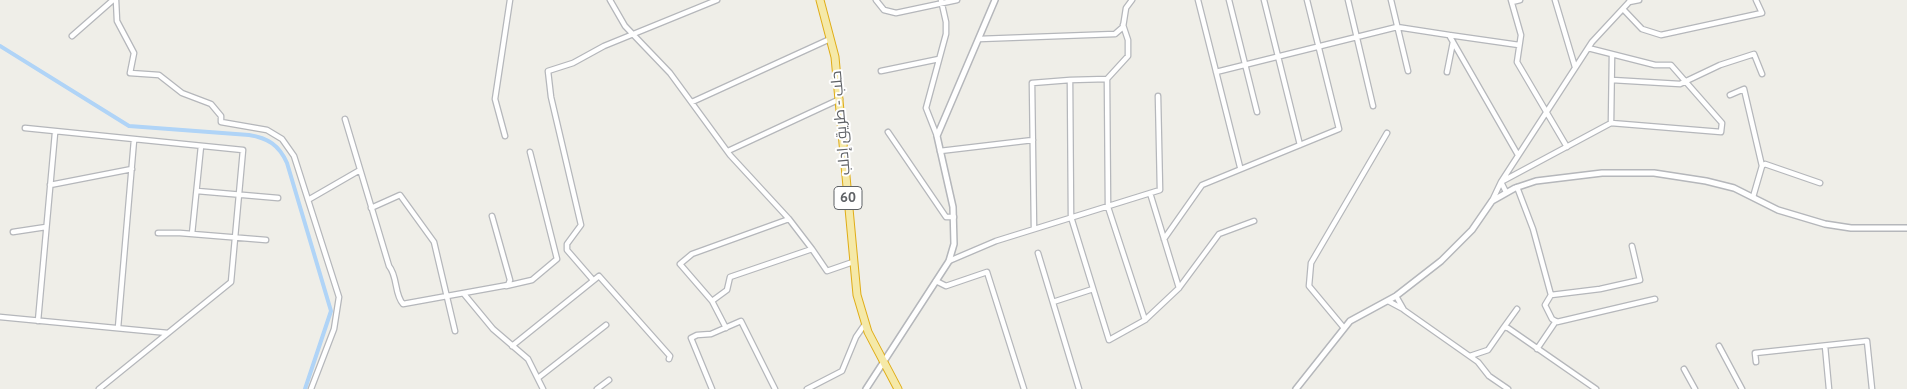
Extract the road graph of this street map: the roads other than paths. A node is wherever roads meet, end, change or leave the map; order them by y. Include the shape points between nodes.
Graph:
1 (114, 0) edge
2 (510, 0) edge
3 (610, 0) edge
4 (717, 0) edge
5 (820, 0) edge
6 (876, 0) edge
7 (957, 0) edge
8 (995, 0) edge
9 (1132, 0) edge
10 (1198, 0) edge
11 (1229, 0) edge
12 (1264, 0) edge
13 (1307, 0) edge
14 (1348, 0) edge
15 (1391, 0) edge
16 (1520, 0) edge
17 (1555, 0) edge
18 (1639, 0) edge
19 (1756, 0) edge
20 (1511, 1) edge
21 (1630, 1) edge
22 (942, 2) edge
23 (1623, 9) junction
24 (1123, 25) junction
25 (1397, 26) junction
26 (633, 34) junction
27 (1449, 35) junction
28 (72, 36) dead end
29 (1356, 37) junction
30 (830, 39) junction
31 (979, 39) junction
32 (1453, 42) junction
33 (1520, 45) junction
34 (1318, 46) junction
35 (1588, 48) junction
36 (1612, 54) junction
37 (1279, 56) junction
38 (939, 59) junction
39 (1244, 64) junction
40 (1575, 67) junction
41 (881, 71) dead end
42 (1408, 71) dead end
43 (1216, 72) junction
44 (1447, 72) dead end
45 (1762, 74) dead end
46 (1107, 79) junction
47 (1070, 80) junction
48 (1612, 80) junction
49 (1688, 83) junction
50 (1730, 95) dead end
51 (1158, 96) dead end
52 (840, 99) junction
53 (692, 102) junction
54 (1372, 106) dead end
55 (1256, 112) dead end
56 (1546, 112) junction
57 (345, 119) dead end
58 (1611, 123) junction
59 (25, 128) dead end
60 (888, 132) dead end
61 (55, 133) junction
62 (1387, 133) dead end
63 (505, 136) dead end
64 (937, 136) junction
65 (134, 140) junction
66 (1033, 140) junction
67 (1300, 145) junction
68 (201, 146) junction
69 (1567, 147) junction
70 (728, 151) junction
71 (940, 151) junction
72 (530, 152) dead end
73 (1518, 155) junction
74 (1762, 166) junction
75 (132, 168) junction
76 (1240, 168) junction
77 (360, 170) junction
78 (1501, 182) junction
79 (1820, 183) dead end
80 (50, 185) junction
81 (1517, 187) junction
82 (196, 191) junction
83 (1506, 192) junction
84 (1150, 193) junction
85 (239, 195) junction
86 (1752, 197) junction
87 (278, 198) dead end
88 (308, 200) junction
89 (1492, 201) junction
90 (1108, 207) junction
91 (371, 208) junction
92 (492, 216) dead end
93 (954, 217) junction
94 (1071, 217) junction
95 (789, 219) junction
96 (1254, 221) dead end
97 (46, 227) junction
98 (1907, 228) edge
99 (1034, 229) junction
100 (13, 232) dead end
101 (158, 234) dead end
102 (192, 234) junction
103 (235, 237) junction
104 (1164, 239) junction
105 (266, 240) dead end
106 (1632, 246) dead end
107 (812, 249) junction
108 (1038, 253) dead end
109 (948, 261) junction
110 (853, 262) junction
111 (593, 280) junction
112 (936, 281) junction
113 (502, 287) junction
114 (1179, 288) junction
115 (1093, 289) junction
116 (464, 294) junction
117 (1551, 295) junction
118 (1396, 296) junction
119 (447, 297) junction
120 (1655, 299) dead end
121 (712, 301) junction
122 (1388, 301) junction
123 (1052, 302) junction
124 (1517, 308) dead end
125 (1404, 310) junction
126 (0, 317) edge
127 (1145, 320) junction
128 (38, 321) junction
129 (1556, 321) junction
130 (606, 324) dead end
131 (865, 324) junction
132 (118, 328) junction
133 (726, 328) junction
134 (1344, 328) junction
135 (1504, 328) junction
136 (455, 331) dead end
137 (168, 333) junction
138 (512, 346) junction
139 (1719, 346) dead end
140 (1825, 346) junction
141 (1537, 349) junction
142 (1470, 356) junction
143 (669, 360) dead end
144 (1756, 362) dead end
145 (883, 364) junction
146 (1684, 369) dead end
147 (538, 378) junction
148 (609, 380) dead end
149 (99, 389) edge
150 (311, 389) edge
151 (543, 389) edge
152 (597, 389) edge
153 (712, 389) edge
154 (775, 389) edge
155 (807, 389) edge
156 (866, 389) edge
157 (898, 389) edge
158 (1024, 389) edge
159 (1079, 389) edge
160 (1296, 389) edge
161 (1508, 389) edge
162 (1596, 389) edge
163 (1695, 389) edge
164 (1742, 389) edge
165 (1829, 389) edge
166 (1872, 389) edge

1 - 28 street
1 - 88 street via 118,21 134,53 130,73 159,75 182,94 211,104 221,116 221,122 267,130 282,138 294,156
2 - 63 street via 495,99
3 - 26 street
4 - 26 street
5 - 30 highway, حلب - طريق إدلب / 60
6 - 22 street via 884,10 896,13
7 - 22 street
8 - 31 street
9 - 24 street via 1126,8
10 - 43 street
11 - 39 street
12 - 37 street
13 - 34 street
14 - 29 street
15 - 25 street
16 - 20 street
17 - 40 street
18 - 21 street
19 - 23 street via 1762,13 1661,35 1642,29
20 - 33 street
21 - 23 street
22 - 38 street via 946,34
23 - 35 street
24 - 31 street via 1115,34
24 - 46 street via 1128,40 1128,56
25 - 27 street
25 - 29 street
25 - 42 street
26 - 53 street
26 - 111 street via 573,63 548,71 551,97 581,225 567,250
27 - 32 street
27 - 33 street
29 - 34 street
29 - 54 street
30 - 52 highway, حلب - طريق إدلب / 60
30 - 53 street
31 - 64 street
32 - 44 street
32 - 73 street
33 - 56 street via 1517,62
34 - 37 street
34 - 67 street via 1338,128
35 - 36 street
35 - 40 street
36 - 48 street
36 - 49 street via 1655,65 1670,65
37 - 39 street
37 - 67 street
38 - 41 street
38 - 64 street via 926,108
39 - 43 street
39 - 55 street
40 - 56 street
43 - 76 street
45 - 49 street via 1754,54 1720,65
46 - 47 street
46 - 90 street
47 - 66 street via 1032,83
47 - 94 street
48 - 49 street
48 - 58 street
49 - 58 street via 1722,124 1721,132
50 - 74 street via 1744,89
51 - 84 street via 1160,190
52 - 70 street
52 - 110 highway, حلب - طريق إدلب / 60
53 - 70 street
56 - 69 street
56 - 73 street
57 - 77 street
58 - 69 street
59 - 61 street
60 - 93 street via 946,217
61 - 65 street
61 - 80 street
62 - 134 street via 1311,263 1308,286
64 - 71 street
65 - 68 street
65 - 75 street
66 - 71 street
66 - 99 street
67 - 76 street
68 - 82 street
68 - 85 street via 243,150
69 - 78 street
70 - 95 street
71 - 93 street
72 - 113 street via 557,259 532,280
73 - 78 street
74 - 79 street via 1765,164
74 - 86 street
75 - 80 street
75 - 132 street
76 - 104 street via 1202,184
77 - 88 street
77 - 91 street
78 - 83 street
78 - 89 street
80 - 97 street
81 - 83 street
81 - 86 street via 1577,175 1636,172 1706,181 1734,188
81 - 117 street via 1533,229
82 - 85 street
82 - 102 street
83 - 89 street
84 - 90 street
84 - 104 street
85 - 87 street
85 - 103 street
86 - 98 street via 1778,210 1825,224 1852,228
88 - 150 street via 339,297 334,329
89 - 118 street via 1472,230
90 - 94 street
90 - 127 street
91 - 119 street via 400,195 434,242
91 - 119 street via 403,304
92 - 113 street via 510,280
93 - 109 street via 954,244
94 - 99 street
94 - 115 street
95 - 107 street
95 - 121 street via 692,254 680,264
96 - 114 street via 1219,234
97 - 100 street
97 - 128 street
99 - 109 street
101 - 102 street
102 - 103 street
103 - 105 street
103 - 137 street via 230,282
104 - 114 street
106 - 117 street via 1640,280
107 - 110 street via 827,271
107 - 121 street via 730,278 727,290
108 - 123 street
109 - 112 street
110 - 131 highway, حلب - طريق إدلب / 60 via 857,296
111 - 138 street
111 - 143 street via 599,276 670,356
112 - 145 street
112 - 158 street via 946,286 988,272
113 - 116 street
114 - 127 street
115 - 123 street
115 - 127 street via 1109,340
116 - 119 street
116 - 138 street
117 - 129 street via 1545,305
118 - 122 street
118 - 125 street
119 - 136 street
120 - 129 street via 1582,318
121 - 133 street
122 - 125 street
122 - 134 street
123 - 159 street
124 - 135 street
125 - 142 street
126 - 128 street
128 - 132 street
129 - 141 street
130 - 147 street
131 - 145 highway, حلب - طريق إدلب / 60
131 - 155 street via 842,371
132 - 137 street
133 - 153 street via 690,338
133 - 154 street via 741,321
134 - 160 street
135 - 141 street
135 - 142 street via 1492,347
137 - 149 street
138 - 147 street via 528,359
139 - 164 street
140 - 144 street via 1755,353
140 - 165 street
140 - 166 street via 1867,341
141 - 162 street
142 - 161 street via 1496,382
145 - 156 street
145 - 157 highway, حلب - طريق إدلب / 60
146 - 163 street
147 - 151 street
148 - 152 street

